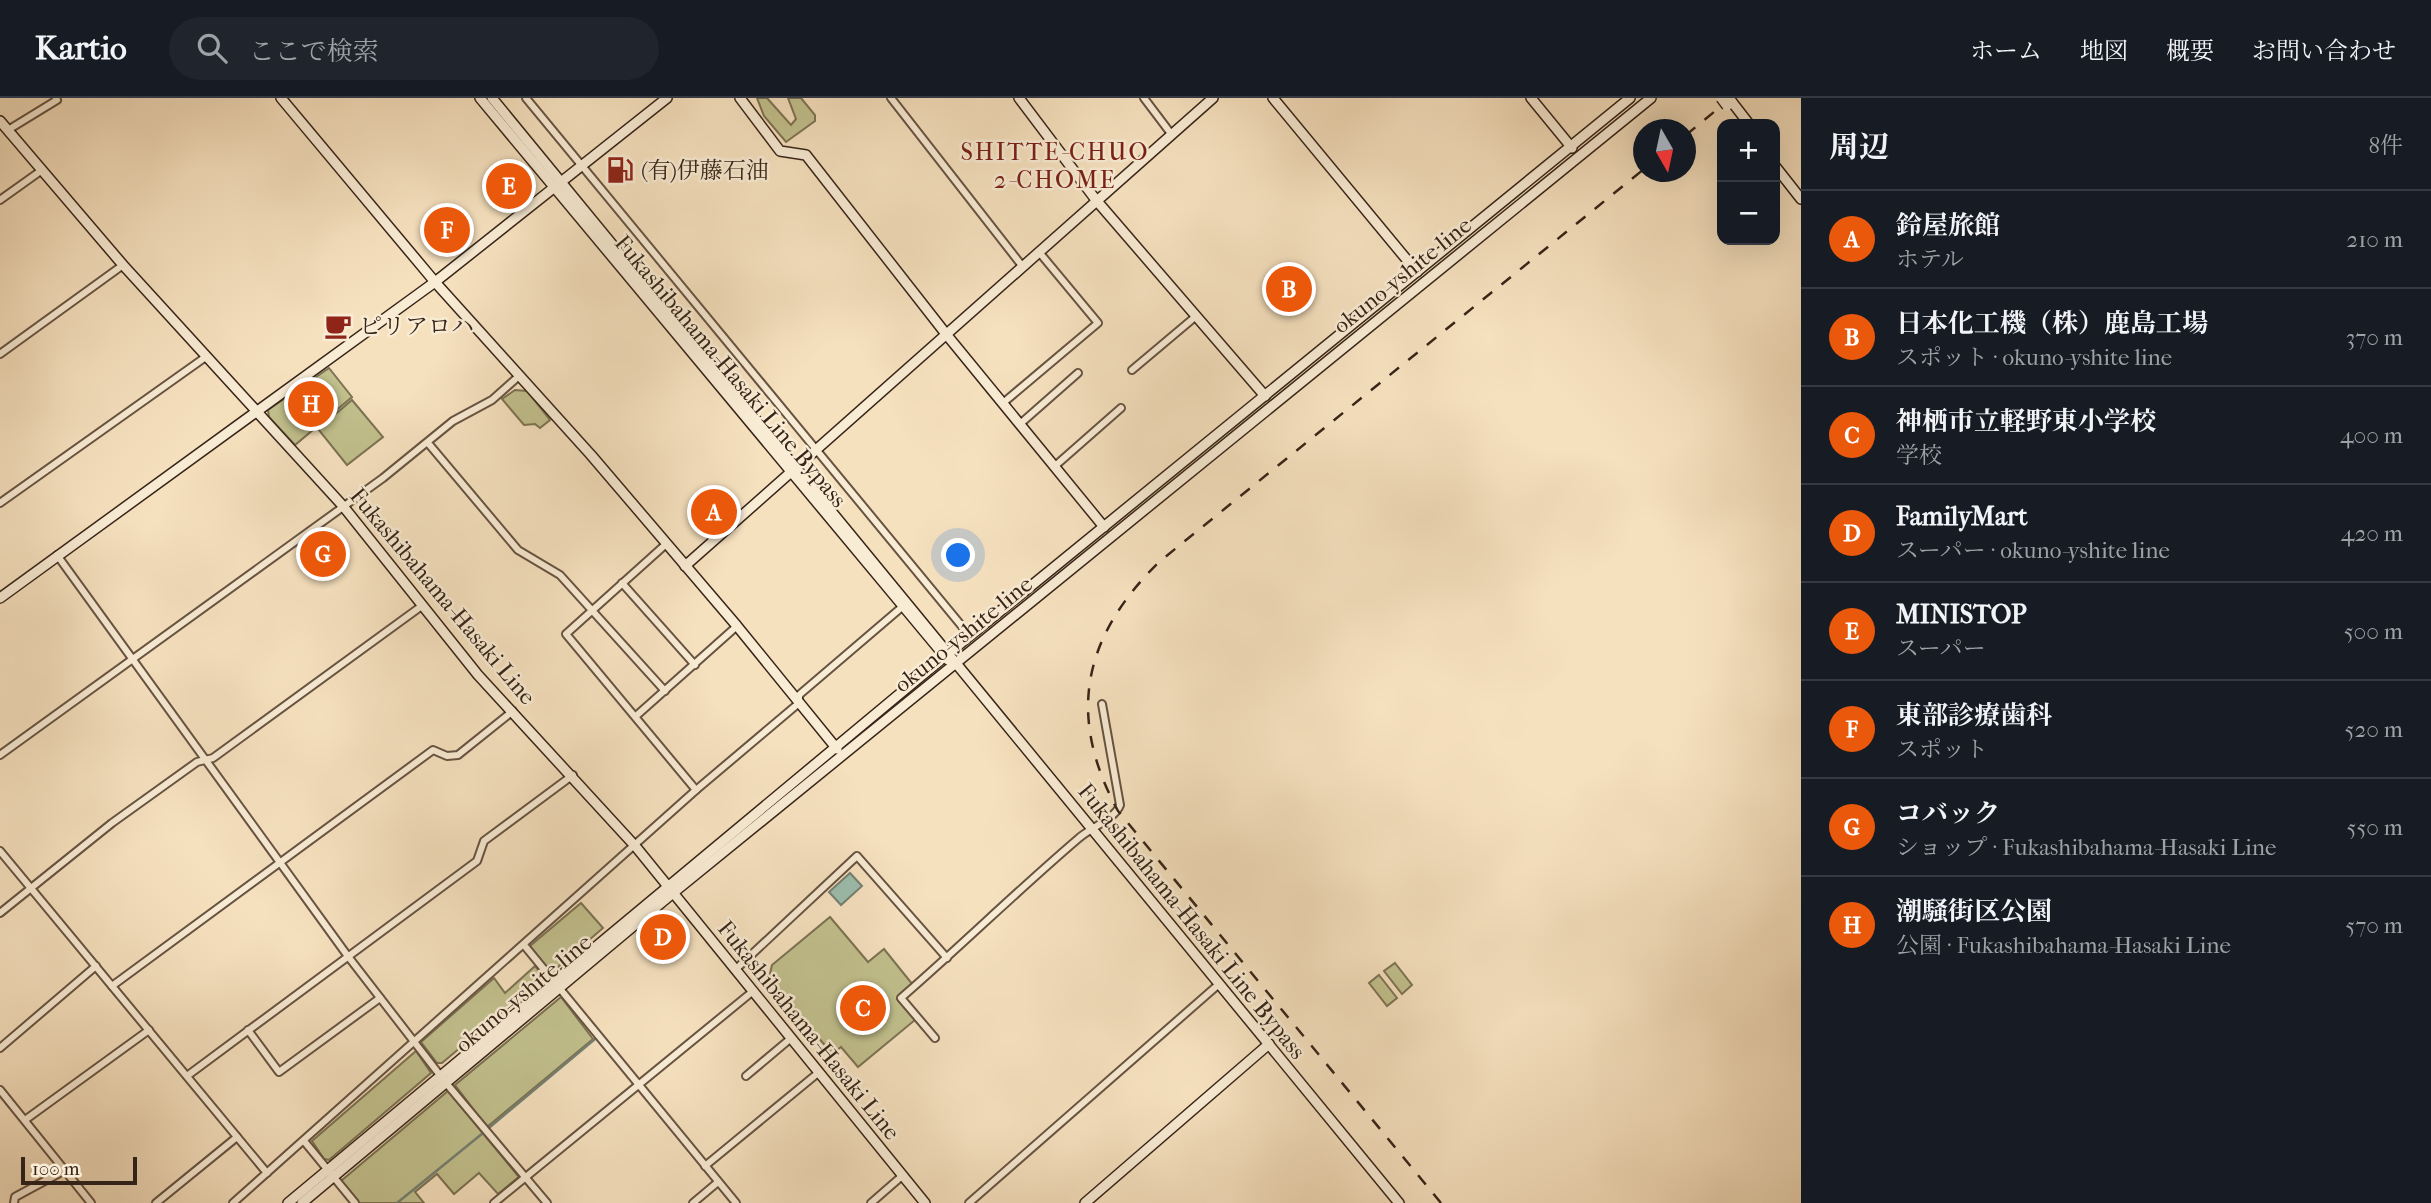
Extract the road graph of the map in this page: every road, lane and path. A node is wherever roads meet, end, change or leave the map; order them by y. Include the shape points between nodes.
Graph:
1 (56, 98) edge
2 (481, 98) edge
3 (492, 98) edge
4 (526, 98) edge
5 (649, 98) edge
6 (667, 98) edge
7 (740, 98) edge
8 (891, 98) edge
9 (1019, 98) edge
10 (1144, 98) edge
11 (1213, 98) edge
12 (1273, 98) edge
13 (1531, 98) edge
14 (1630, 98) edge
15 (1651, 98) edge
16 (283, 99) edge
17 (1727, 101) edge
18 (656, 107) junction
19 (1739, 119) edge
20 (1744, 119) edge
21 (0, 121) edge
22 (8, 130) junction
23 (1172, 135) junction
24 (1570, 146) junction
25 (1578, 156) junction
26 (582, 164) junction
27 (1780, 164) edge
28 (42, 170) junction
29 (1780, 172) edge
30 (557, 184) junction
31 (1801, 190) edge
32 (1801, 198) edge
33 (0, 200) edge
34 (1096, 201) junction
35 (1039, 252) junction
36 (123, 265) junction
37 (1023, 267) junction
38 (1417, 272) junction
39 (435, 282) junction
40 (1195, 317) junction
41 (946, 334) junction
42 (0, 354) edge
43 (206, 356) junction
44 (1132, 370) dead end
45 (1078, 373) dead end
46 (519, 376) junction
47 (1265, 396) junction
48 (1003, 404) junction
49 (1121, 408) dead end
50 (257, 412) junction
51 (1020, 425) junction
52 (428, 443) junction
53 (818, 448) junction
54 (1055, 466) junction
55 (795, 471) junction
56 (0, 503) edge
57 (343, 506) junction
58 (1104, 527) junction
59 (665, 545) junction
60 (57, 555) junction
61 (685, 566) junction
62 (622, 583) junction
63 (0, 598) edge
64 (423, 606) junction
65 (902, 607) junction
66 (593, 609) junction
67 (737, 626) junction
68 (970, 636) junction
69 (946, 655) junction
70 (132, 659) junction
71 (956, 664) junction
72 (695, 665) junction
73 (665, 691) junction
74 (799, 703) junction
75 (1102, 704) dead end
76 (513, 711) junction
77 (636, 716) junction
78 (837, 749) junction
79 (0, 755) edge
80 (205, 760) junction
81 (573, 775) junction
82 (696, 790) junction
83 (1090, 828) junction
84 (636, 846) junction
85 (0, 851) edge
86 (280, 861) junction
87 (30, 888) junction
88 (671, 890) junction
89 (0, 913) edge
90 (524, 945) junction
91 (347, 955) junction
92 (947, 958) junction
93 (96, 966) junction
94 (735, 970) junction
95 (556, 984) junction
96 (1219, 984) junction
97 (112, 986) junction
98 (752, 992) junction
99 (380, 998) junction
100 (149, 1030) junction
101 (248, 1030) junction
102 (935, 1038) dead end
103 (790, 1039) junction
104 (414, 1042) junction
105 (1269, 1044) junction
106 (0, 1048) edge
107 (818, 1073) junction
108 (187, 1076) junction
109 (746, 1076) dead end
110 (443, 1079) junction
111 (638, 1085) junction
112 (0, 1090) edge
113 (25, 1120) junction
114 (237, 1137) junction
115 (304, 1141) junction
116 (705, 1166) junction
117 (65, 1170) junction
118 (267, 1173) junction
119 (330, 1173) junction
120 (902, 1176) junction
121 (525, 1177) junction
122 (718, 1182) junction
123 (14, 1203) edge
124 (91, 1203) edge
125 (156, 1203) edge
126 (233, 1203) edge
127 (288, 1203) edge
128 (302, 1203) edge
129 (355, 1203) edge
130 (494, 1203) edge
131 (547, 1203) edge
132 (693, 1203) edge
133 (736, 1203) edge
134 (871, 1203) edge
135 (925, 1203) edge
136 (969, 1203) edge
137 (1085, 1203) edge
138 (1399, 1203) edge

1 - 22 street
2 - 30 main road, Fukashibahama-Hasaki Line Bypass
3 - 30 main road, Fukashibahama-Hasaki Line Bypass
4 - 26 street
5 - 18 main road
6 - 18 main road
7 - 41 main road via 780,151 806,155
8 - 37 street
9 - 34 main road
10 - 23 street
11 - 23 main road
12 - 38 main road
13 - 24 main road
14 - 24 main road, okuno-yshite line
15 - 25 main road, okuno-yshite line
16 - 39 main road
17 - 19 main road
17 - 20 main road
18 - 26 main road
21 - 22 main road, Fukashibahama-Hasaki Line
22 - 28 main road, Fukashibahama-Hasaki Line
23 - 34 main road
24 - 25 main road
24 - 38 main road, okuno-yshite line
25 - 71 main road, okuno-yshite line
26 - 30 main road
26 - 53 street
27 - 31 main road
28 - 33 street
28 - 36 main road, Fukashibahama-Hasaki Line
29 - 32 main road
30 - 39 main road
30 - 55 main road, Fukashibahama-Hasaki Line Bypass
34 - 35 main road
34 - 40 main road
35 - 37 main road
35 - 48 street via 1098,323
36 - 42 street
36 - 43 main road, Fukashibahama-Hasaki Line
37 - 41 main road
38 - 47 main road, okuno-yshite line
39 - 46 main road
39 - 50 main road
40 - 44 street
40 - 47 main road
41 - 48 main road
41 - 53 main road
43 - 50 main road, Fukashibahama-Hasaki Line
43 - 56 street
45 - 51 street
46 - 52 street
46 - 59 main road
47 - 58 main road, okuno-yshite line
48 - 51 main road
49 - 54 street
50 - 57 main road, Fukashibahama-Hasaki Line
50 - 60 main road
51 - 54 main road
52 - 57 street
52 - 66 street via 518,550 560,575
53 - 55 main road
53 - 68 street
54 - 58 main road
55 - 61 main road
55 - 65 main road, Fukashibahama-Hasaki Line Bypass
55 - 69 main road, Fukashibahama-Hasaki Line Bypass
57 - 64 main road, Fukashibahama-Hasaki Line
57 - 70 street
58 - 68 main road, okuno-yshite line
59 - 61 main road
59 - 62 street
60 - 63 main road
60 - 70 street
61 - 67 main road
62 - 66 street
62 - 72 street
64 - 76 main road, Fukashibahama-Hasaki Line
64 - 80 street
65 - 69 main road, Fukashibahama-Hasaki Line Bypass
65 - 74 street via 799,695
66 - 73 street
66 - 77 street via 566,634
67 - 72 street
67 - 74 main road
68 - 69 main road, okuno-yshite line
69 - 71 main road, Fukashibahama-Hasaki Line Bypass
69 - 78 main road, okuno-yshite line
70 - 79 street
70 - 80 street
71 - 83 main road, Fukashibahama-Hasaki Line Bypass
71 - 88 main road, okuno-yshite line
72 - 73 street
73 - 77 street
74 - 78 main road
74 - 82 street
75 - 83 street via 1120,805 1118,811
76 - 81 main road, Fukashibahama-Hasaki Line
76 - 86 street via 458,755 433,750
77 - 82 street
78 - 88 main road, okuno-yshite line
80 - 86 street
80 - 87 street via 112,823
81 - 84 main road, Fukashibahama-Hasaki Line
81 - 91 street via 484,841 477,861
82 - 84 street
83 - 92 street
83 - 96 main road, Fukashibahama-Hasaki Line Bypass
84 - 88 main road, Fukashibahama-Hasaki Line
84 - 90 street
85 - 87 street
86 - 91 street
86 - 97 street
87 - 89 street
87 - 93 street
88 - 94 main road, Fukashibahama-Hasaki Line
88 - 95 main road, okuno-yshite line
90 - 95 street
90 - 104 street
91 - 99 street
91 - 101 street
92 - 94 street via 857,856
92 - 102 street via 901,998
93 - 97 street
93 - 106 street
94 - 98 main road, Fukashibahama-Hasaki Line
95 - 110 main road, okuno-yshite line
95 - 111 street
96 - 105 main road, Fukashibahama-Hasaki Line Bypass
96 - 136 street
97 - 100 street
98 - 103 main road, Fukashibahama-Hasaki Line
98 - 111 street
99 - 101 street via 279,1072
99 - 104 street
100 - 108 street
100 - 113 street
101 - 108 street
103 - 107 main road, Fukashibahama-Hasaki Line
103 - 109 street
104 - 110 street
104 - 115 street
105 - 137 main road
105 - 138 main road, Fukashibahama-Hasaki Line Bypass
107 - 116 street
107 - 120 main road, Fukashibahama-Hasaki Line
108 - 114 street
110 - 119 main road, okuno-yshite line
110 - 121 street
111 - 116 street
111 - 121 street
112 - 113 street
113 - 117 street
114 - 118 street
114 - 125 street
115 - 118 street
115 - 119 street
116 - 122 street
117 - 123 street via 15,1197
117 - 124 street
118 - 126 street
119 - 127 main road, okuno-yshite line
119 - 128 main road, okuno-yshite line
119 - 129 street
120 - 134 street
120 - 135 main road, Fukashibahama-Hasaki Line
121 - 130 street
121 - 131 street
122 - 132 street
122 - 133 street

